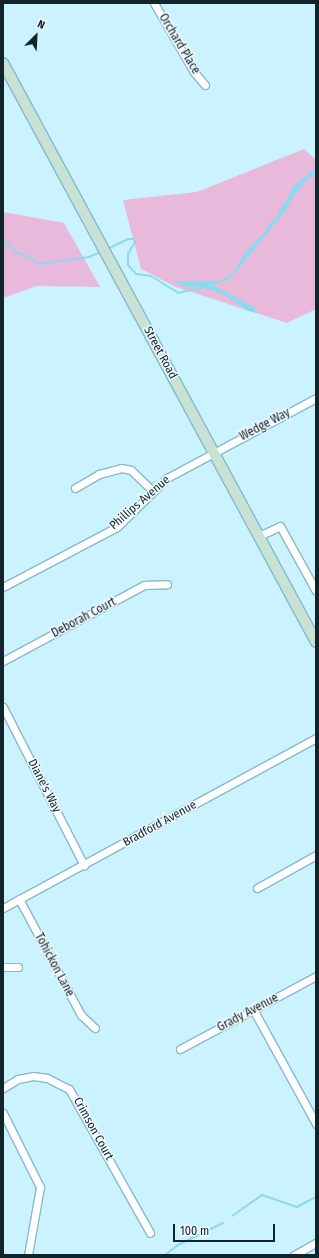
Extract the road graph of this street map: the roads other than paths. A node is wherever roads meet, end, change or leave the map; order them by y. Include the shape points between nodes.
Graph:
1 (154, 3) edge
2 (3, 63) edge
3 (206, 85) dead end
4 (316, 398) edge
5 (214, 451) junction
6 (74, 488) dead end
7 (152, 490) junction
8 (259, 536) junction
9 (167, 584) dead end
10 (3, 587) edge
11 (316, 591) edge
12 (315, 638) edge
13 (3, 661) edge
14 (3, 707) edge
15 (316, 738) edge
16 (316, 856) edge
17 (84, 865) junction
18 (257, 888) dead end
19 (19, 899) junction
20 (3, 908) edge
21 (3, 967) edge
22 (18, 967) dead end
23 (316, 976) edge
24 (254, 1010) junction
25 (95, 1028) dead end
26 (180, 1049) dead end
27 (3, 1088) edge
28 (3, 1113) edge
29 (316, 1124) edge
30 (150, 1233) dead end
31 (316, 1243) edge
32 (28, 1255) edge
33 (294, 1255) edge

1 - 3 street, Orchard Place via 194,72
2 - 5 main road, Street Road
4 - 5 street, Wedge Way
5 - 7 street, Phillips Avenue via 167,478
5 - 8 main road, Street Road
6 - 7 street via 99,474 121,468 131,470
7 - 10 street, Phillips Avenue via 117,527
8 - 11 street via 280,526
8 - 12 main road, Street Road
9 - 13 street, Deborah Court via 144,585
14 - 17 street, Diane's Way
15 - 17 street, Bradford Avenue
16 - 18 street
17 - 19 street, Bradford Avenue
19 - 20 street, Bradford Avenue
19 - 25 street, Tohickon Lane via 81,1015
21 - 22 street
23 - 24 street, Grady Avenue
24 - 26 street, Grady Avenue
24 - 29 street
27 - 30 street, Crimson Court via 18,1079 33,1076 47,1078 69,1089
28 - 32 street via 40,1187
31 - 33 street

